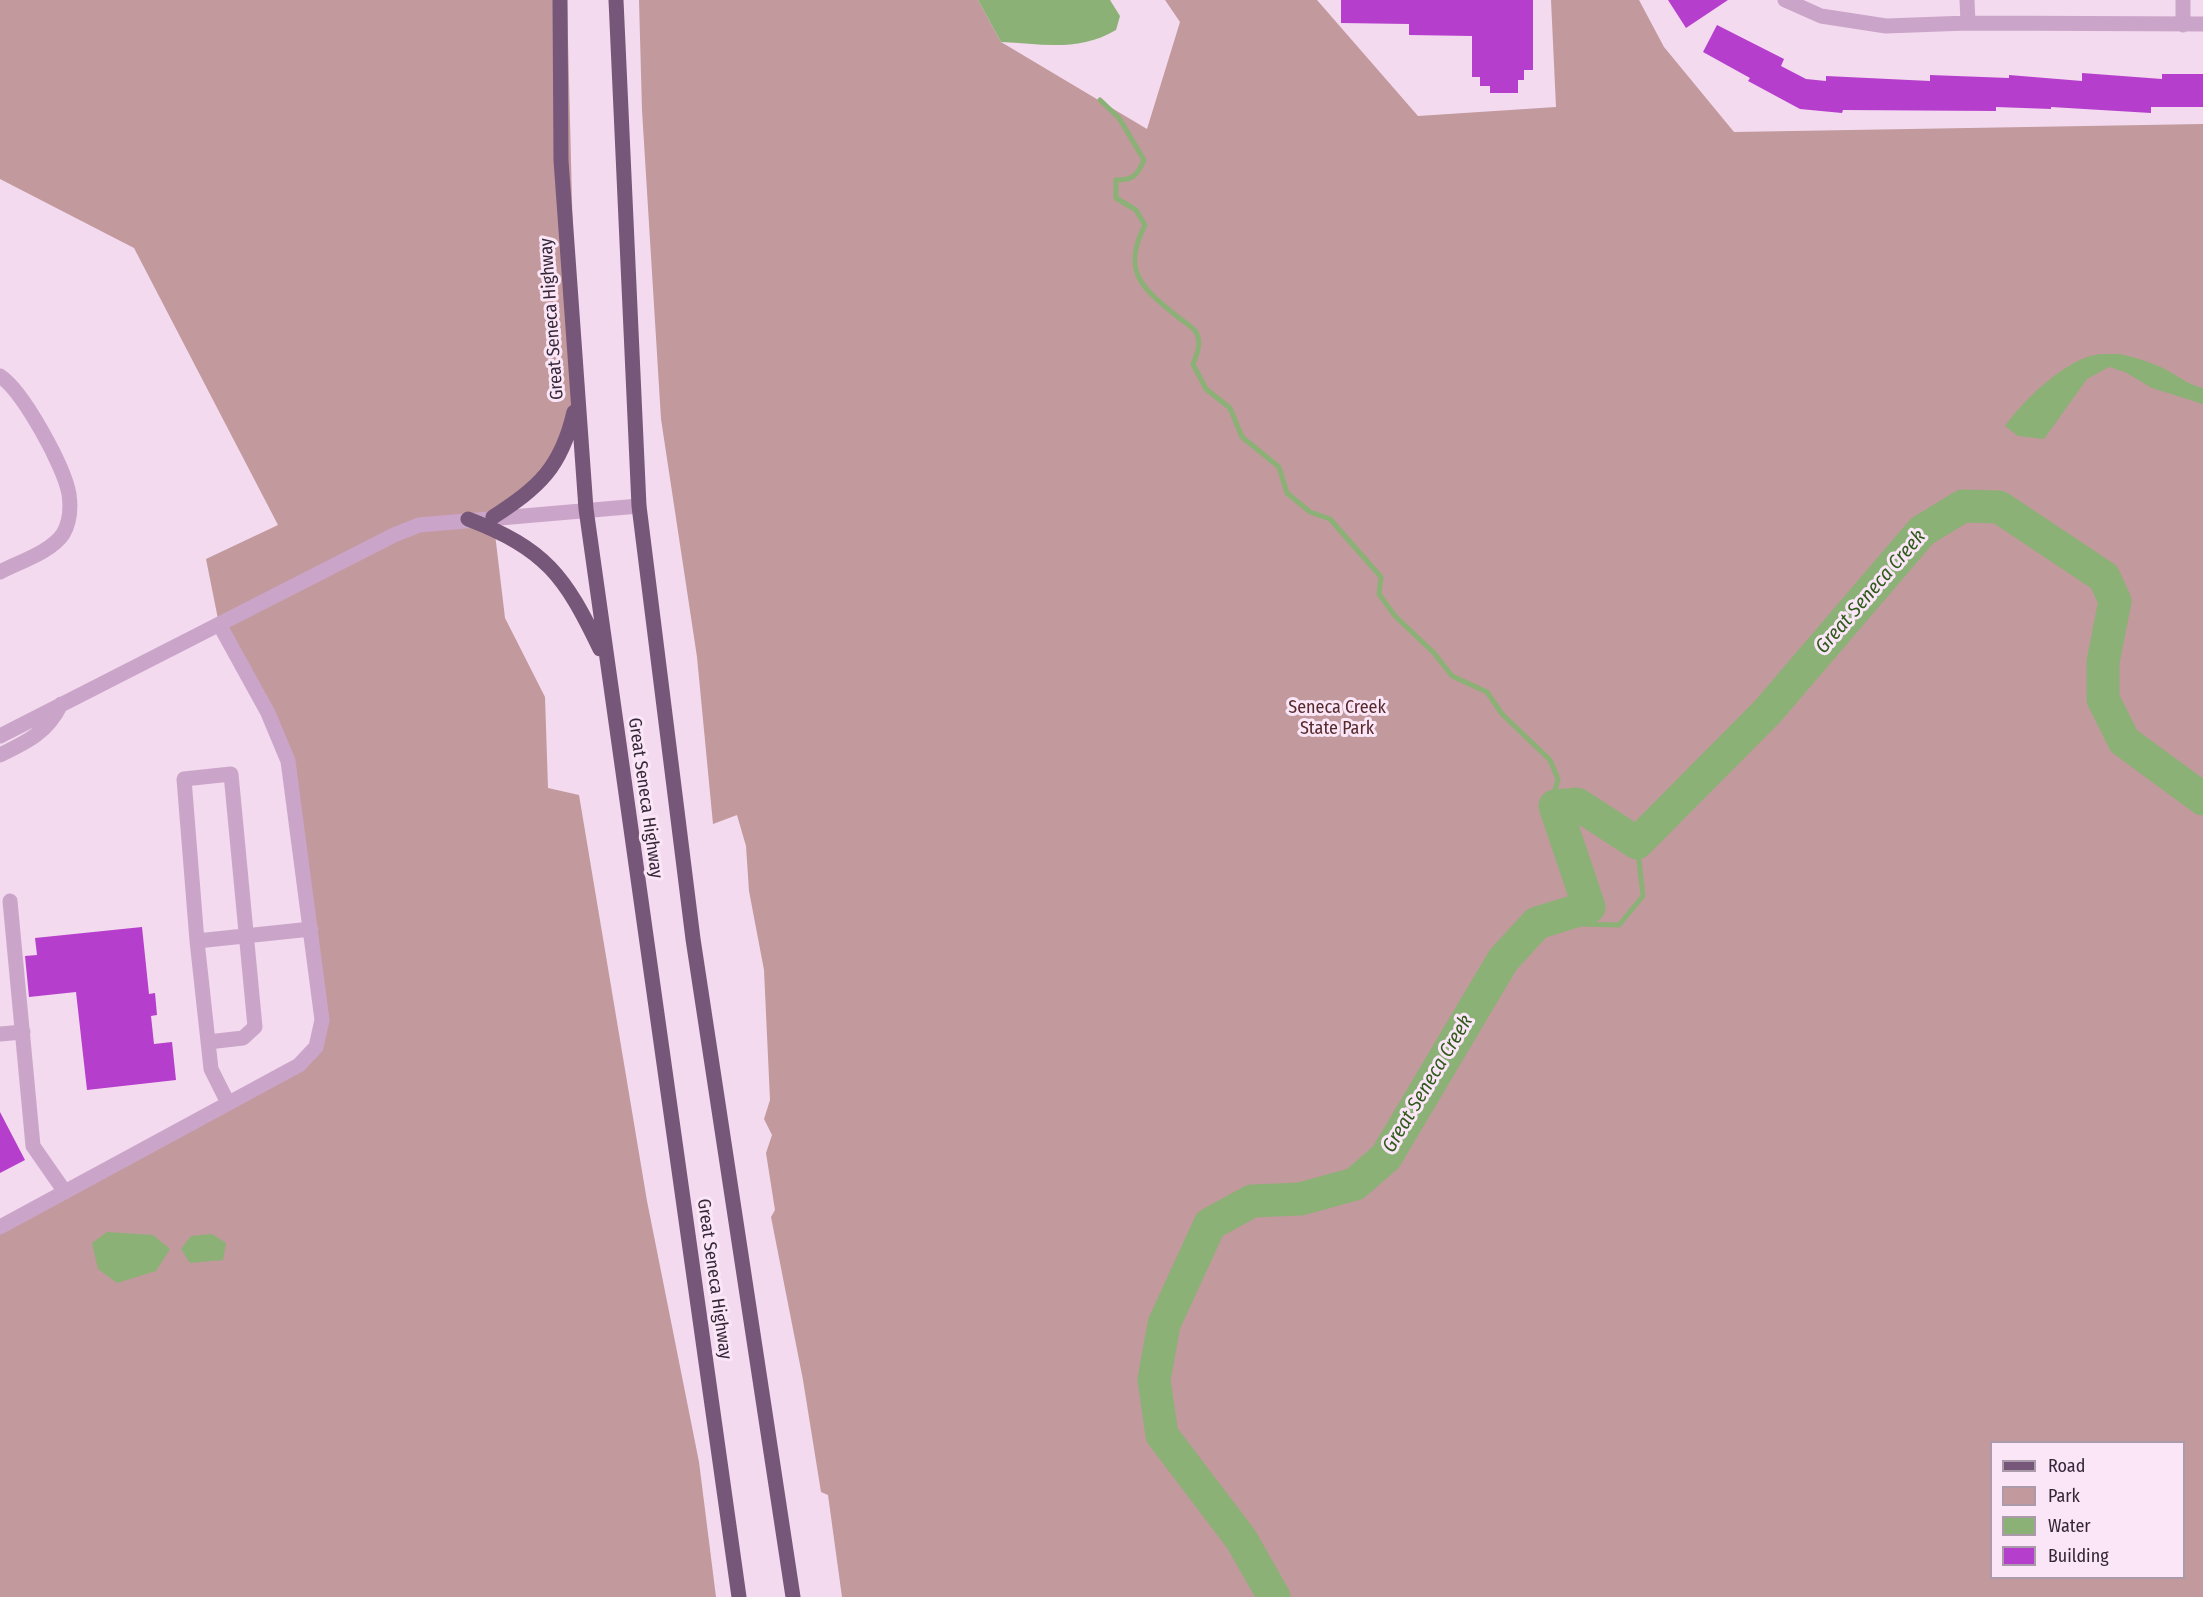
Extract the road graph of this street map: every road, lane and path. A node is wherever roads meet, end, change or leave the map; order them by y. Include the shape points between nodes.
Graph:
1 (560, 0) edge
2 (616, 0) edge
3 (1785, 0) edge
4 (1967, 0) edge
5 (2183, 0) edge
6 (1968, 23) junction
7 (2203, 24) edge
8 (2183, 25) junction
9 (0, 376) edge
10 (577, 401) junction
11 (639, 506) junction
12 (586, 509) junction
13 (493, 517) junction
14 (468, 519) junction
15 (0, 572) edge
16 (219, 624) junction
17 (606, 662) junction
18 (61, 704) junction
19 (0, 736) edge
20 (0, 756) edge
21 (10, 901) dead end
22 (311, 929) junction
23 (246, 936) junction
24 (197, 941) junction
25 (22, 1032) junction
26 (0, 1034) edge
27 (208, 1042) junction
28 (228, 1103) junction
29 (65, 1192) junction
30 (0, 1227) edge
31 (739, 1597) edge
32 (793, 1597) edge

1 - 10 main road, Great Seneca Highway via 561,160
2 - 11 main road, Great Seneca Highway
3 - 6 street via 1821,16 1886,26
4 - 6 street
5 - 8 street
6 - 8 street
7 - 8 street
9 - 15 street via 25,402 64,477 70,514 62,535 53,544
10 - 12 main road, Great Seneca Highway
10 - 13 main road via 571,426 547,476 530,493
11 - 12 street
11 - 32 main road, Great Seneca Highway via 693,939
12 - 13 street
12 - 17 main road, Great Seneca Highway
13 - 14 street
14 - 16 street via 419,525 394,535
14 - 17 main road via 522,543 557,574 576,599
16 - 18 street
16 - 22 street via 268,713 288,761
17 - 31 main road, Great Seneca Highway
18 - 19 street
18 - 20 street via 47,728
21 - 25 street
22 - 23 street
22 - 28 street via 322,1020 316,1047 299,1065
23 - 24 street
23 - 24 street via 231,774 184,779
23 - 27 street via 255,1027 243,1038
24 - 27 street
25 - 26 street
25 - 29 street via 33,1146
27 - 28 street via 211,1069
28 - 29 street
29 - 30 street

